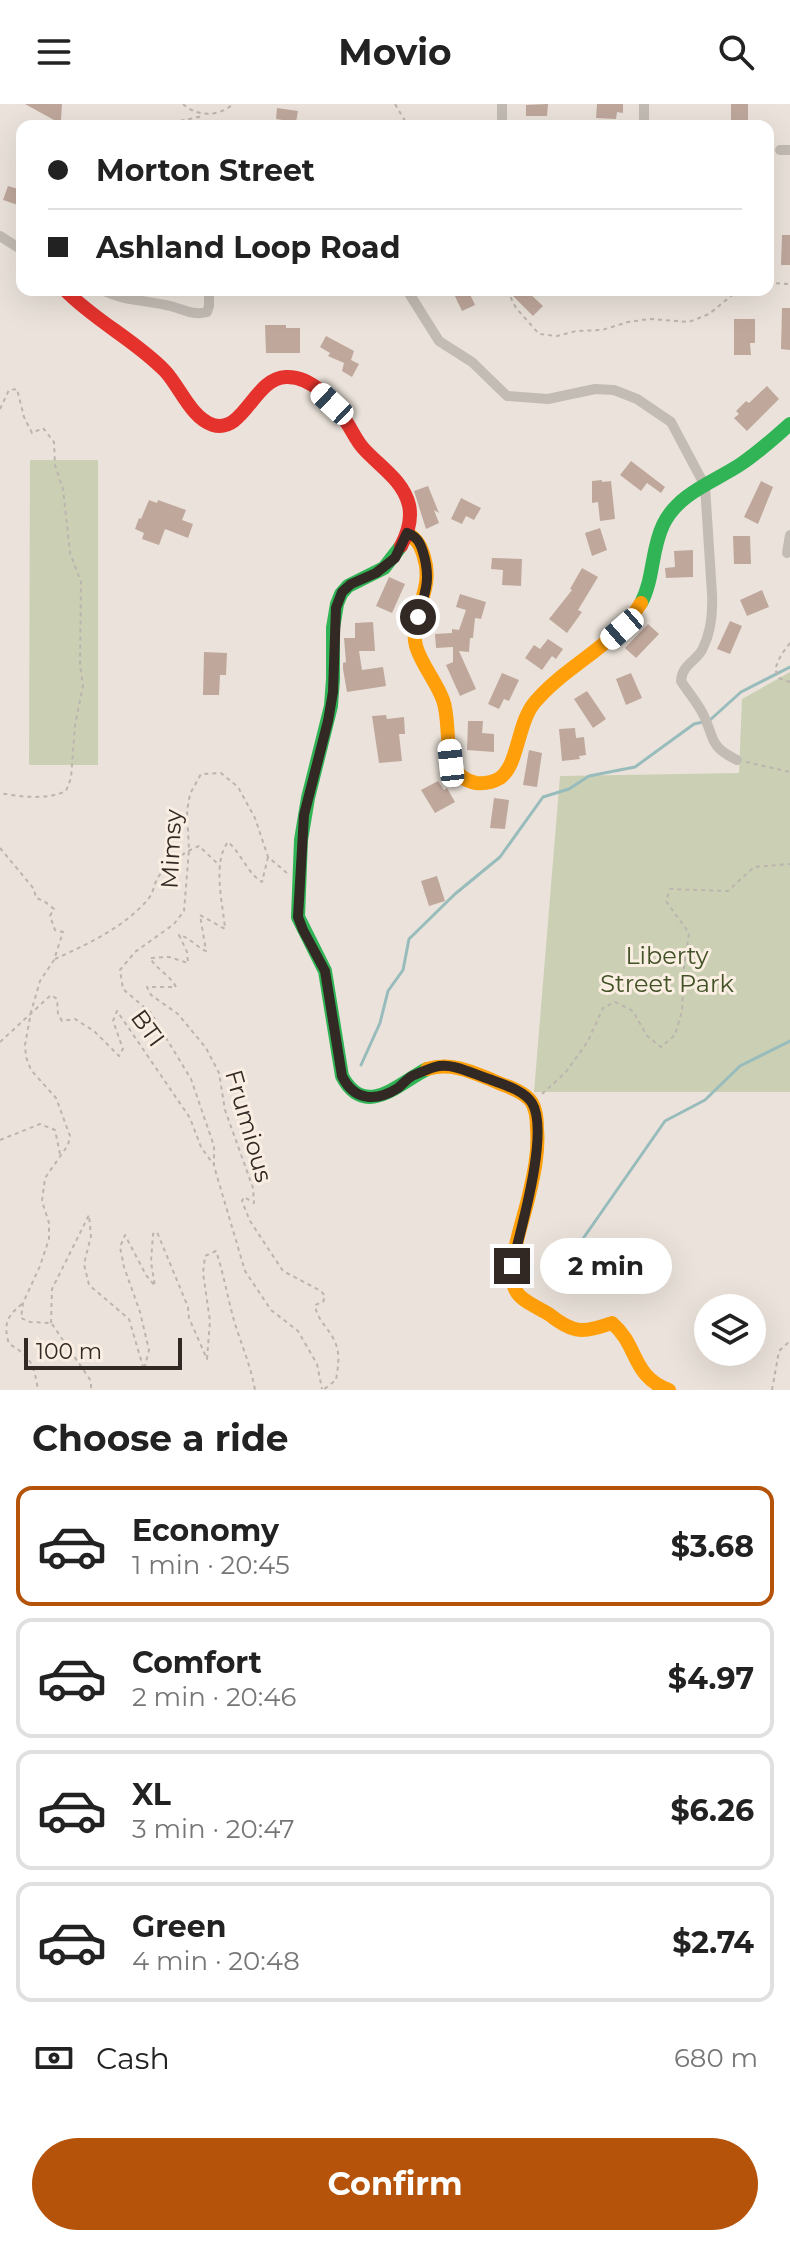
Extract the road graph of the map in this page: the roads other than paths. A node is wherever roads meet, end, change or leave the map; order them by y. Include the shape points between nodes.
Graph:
1 (71, 296) edge
2 (118, 296) edge
3 (209, 296) edge
4 (411, 296) edge
5 (790, 424) edge
6 (705, 486) junction
7 (407, 533) junction
8 (790, 535) edge
9 (787, 553) dead end
10 (737, 760) road end
11 (669, 1390) edge

1 - 7 street via 165,372 205,422 227,425 271,380 296,378 312,385 395,478 409,507
2 - 3 street via 194,314 207,312
4 - 6 street via 439,341 472,362 507,396 548,399 595,389 637,399 671,422
5 - 6 street
6 - 7 street via 677,506 663,526 648,588 631,618 536,699 525,715 507,770 485,783 466,779 451,763 445,705 415,639 428,569 420,542
6 - 10 street via 713,610 707,638 681,681 717,747
7 - 11 street via 395,558 351,584 336,608 333,692 304,815 298,917 325,971 342,1076 355,1094 371,1098 384,1096 411,1076 438,1066 453,1067 523,1094 536,1118 535,1169 512,1266 516,1291 580,1332 612,1323 646,1377
8 - 9 street

